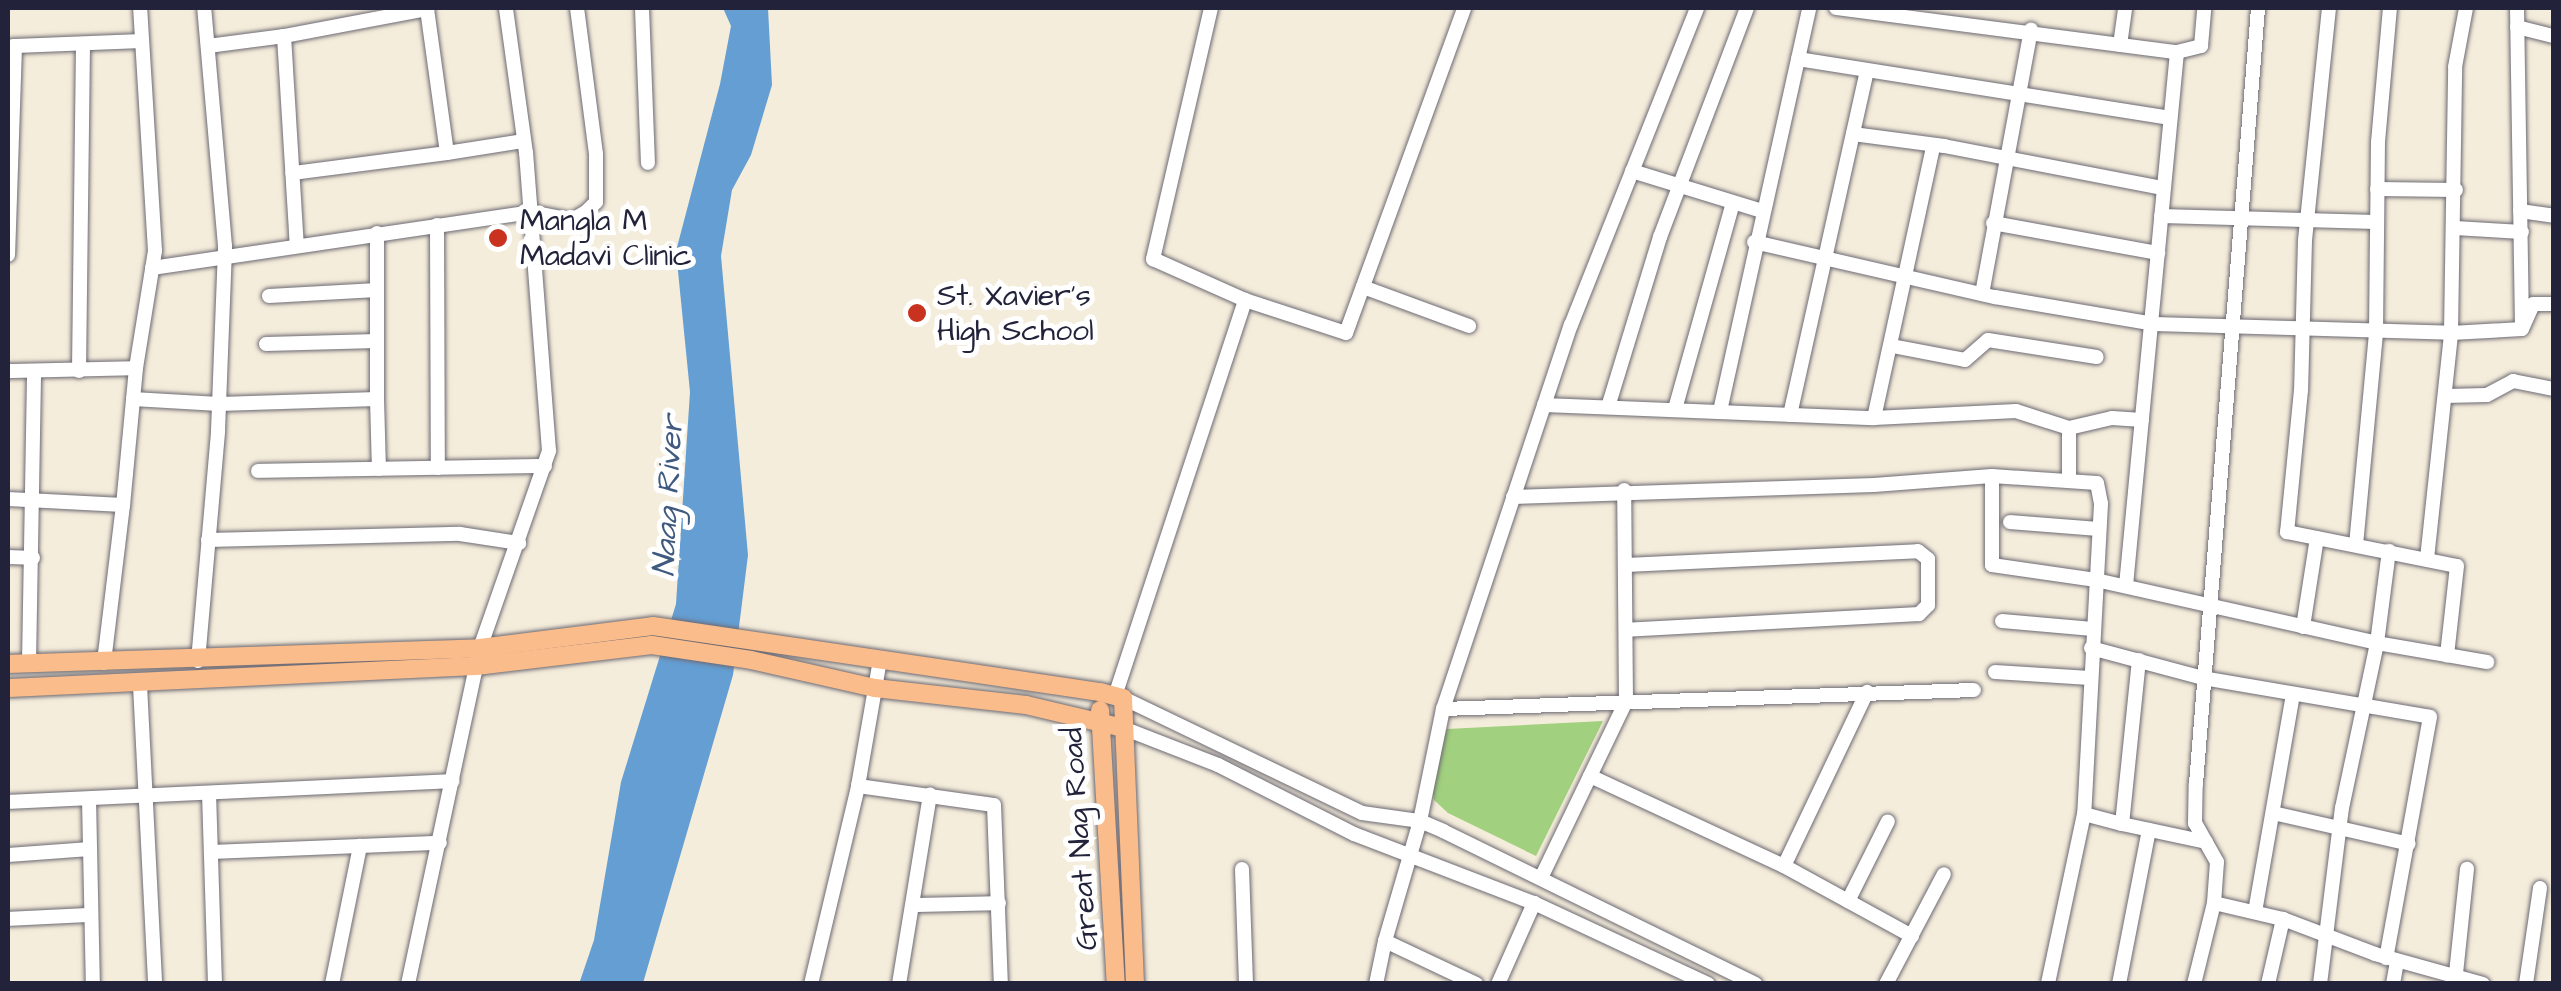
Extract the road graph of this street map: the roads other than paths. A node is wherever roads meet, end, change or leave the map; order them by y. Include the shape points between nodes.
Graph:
1 (140, 8) edge
2 (204, 8) edge
3 (427, 8) edge
4 (506, 8) edge
5 (576, 8) edge
6 (642, 8) edge
7 (1211, 8) edge
8 (1464, 8) edge
9 (1697, 8) edge
10 (1747, 8) edge
11 (1809, 8) edge
12 (1836, 8) edge
13 (2125, 8) edge
14 (2204, 8) edge
15 (2258, 8) edge
16 (2329, 8) edge
17 (2390, 8) edge
18 (2466, 8) edge
19 (2517, 8) edge
20 (2517, 26) junction
21 (2031, 30) junction
22 (284, 36) junction
23 (2554, 36) edge
24 (142, 41) junction
25 (83, 45) junction
26 (11, 46) edge
27 (208, 46) junction
28 (2120, 46) junction
29 (2178, 52) junction
30 (1798, 60) junction
31 (1867, 72) junction
32 (2020, 93) junction
33 (2170, 118) junction
34 (1853, 134) junction
35 (524, 141) junction
36 (1933, 147) junction
37 (447, 153) junction
38 (2004, 158) junction
39 (648, 163) dead end
40 (1632, 172) junction
41 (292, 174) junction
42 (1678, 186) junction
43 (2163, 188) junction
44 (2376, 189) junction
45 (2456, 190) junction
46 (1734, 203) junction
47 (1762, 210) junction
48 (2520, 211) junction
49 (530, 212) junction
50 (2161, 216) junction
51 (2554, 216) edge
52 (2240, 221) junction
53 (2306, 222) junction
54 (2376, 222) junction
55 (1993, 224) junction
56 (437, 225) junction
57 (2455, 228) junction
58 (2522, 232) junction
59 (377, 233) junction
60 (1754, 242) junction
61 (297, 246) junction
62 (2158, 254) junction
63 (8, 255) edge
64 (225, 256) junction
65 (1825, 259) junction
66 (152, 268) junction
67 (1906, 276) junction
68 (1363, 287) junction
69 (377, 290) junction
70 (1982, 294) junction
71 (268, 296) dead end
72 (1245, 300) junction
73 (2554, 304) edge
74 (2154, 324) junction
75 (1469, 326) dead end
76 (2232, 326) junction
77 (2303, 326) junction
78 (2522, 329) junction
79 (2376, 332) junction
80 (2451, 333) junction
81 (377, 341) junction
82 (266, 344) dead end
83 (1892, 346) junction
84 (2097, 357) dead end
85 (136, 368) junction
86 (8, 371) edge
87 (34, 371) junction
88 (79, 371) junction
89 (2554, 389) edge
90 (2446, 396) junction
91 (133, 399) junction
92 (377, 400) junction
93 (219, 404) junction
94 (1544, 405) junction
95 (1608, 407) junction
96 (1675, 409) junction
97 (1720, 411) junction
98 (1790, 415) junction
99 (1874, 418) junction
100 (2142, 420) junction
101 (2069, 428) junction
102 (545, 466) junction
103 (438, 468) junction
104 (379, 469) junction
105 (258, 471) dead end
106 (1992, 476) junction
107 (2070, 479) junction
108 (1624, 490) junction
109 (1514, 497) junction
110 (8, 499) edge
111 (2100, 500) junction
112 (35, 501) junction
113 (122, 505) junction
114 (2134, 506) junction
115 (2010, 522) dead end
116 (2098, 529) junction
117 (2317, 538) junction
118 (208, 540) junction
119 (519, 542) junction
120 (2356, 545) junction
121 (2390, 551) junction
122 (8, 557) edge
123 (32, 558) junction
124 (2427, 559) junction
125 (1626, 564) junction
126 (2096, 580) junction
127 (2126, 586) junction
128 (2209, 606) junction
129 (2002, 621) dead end
130 (2303, 627) junction
131 (2093, 629) junction
132 (1628, 630) junction
133 (652, 635) junction
134 (2376, 643) junction
135 (2092, 648) junction
136 (2446, 655) junction
137 (478, 657) junction
138 (880, 660) junction
139 (2139, 660) junction
140 (138, 661) junction
141 (198, 661) junction
142 (29, 662) junction
143 (2487, 662) dead end
144 (104, 663) junction
145 (8, 664) edge
146 (1995, 672) dead end
147 (2090, 678) junction
148 (2204, 678) junction
149 (140, 685) junction
150 (102, 686) junction
151 (8, 688) edge
152 (876, 688) junction
153 (1974, 690) dead end
154 (1867, 692) junction
155 (2293, 694) junction
156 (1113, 695) junction
157 (1626, 701) junction
158 (2361, 707) junction
159 (1443, 709) junction
160 (1100, 721) junction
161 (1122, 728) junction
162 (1590, 776) junction
163 (454, 781) junction
164 (858, 786) junction
165 (209, 794) junction
166 (930, 795) junction
167 (148, 796) junction
168 (89, 800) junction
169 (8, 802) edge
170 (2272, 813) junction
171 (2084, 814) junction
172 (1420, 821) junction
173 (1888, 821) dead end
174 (2122, 824) junction
175 (2149, 830) junction
176 (2340, 830) junction
177 (2206, 842) junction
178 (440, 843) junction
179 (2409, 844) junction
180 (360, 846) junction
181 (90, 849) junction
182 (211, 852) junction
183 (1407, 852) junction
184 (8, 855) edge
185 (1784, 866) junction
186 (1242, 869) dead end
187 (2467, 869) dead end
188 (1944, 874) dead end
189 (1541, 878) junction
190 (2540, 888) dead end
191 (1848, 901) junction
192 (999, 902) junction
193 (1534, 902) junction
194 (2214, 903) junction
195 (913, 905) junction
196 (2255, 912) junction
197 (91, 915) junction
198 (8, 919) edge
199 (2282, 919) junction
200 (1912, 936) junction
201 (2328, 936) junction
202 (1384, 942) junction
203 (2392, 959) junction
204 (2455, 981) edge
205 (92, 984) edge
206 (155, 984) edge
207 (215, 984) edge
208 (332, 984) edge
209 (408, 984) edge
210 (812, 984) edge
211 (899, 984) edge
212 (1001, 984) edge
213 (1116, 984) edge
214 (1136, 984) edge
215 (1246, 984) edge
216 (1376, 984) edge
217 (1476, 984) edge
218 (1498, 984) edge
219 (1708, 984) edge
220 (1756, 984) edge
221 (1886, 984) edge
222 (2048, 984) edge
223 (2119, 984) edge
224 (2194, 984) edge
225 (2268, 984) edge
226 (2320, 984) edge
227 (2393, 984) edge
228 (2482, 984) edge
229 (2526, 984) edge

1 - 24 street
2 - 27 street
3 - 22 street
3 - 37 street
4 - 35 street
5 - 49 street via 596,202 572,220
6 - 39 street
7 - 72 street via 1153,259
8 - 68 street
9 - 40 street
10 - 42 street
11 - 30 street
12 - 21 street
13 - 28 street
14 - 29 street via 2199,48
15 - 52 street
16 - 53 street
17 - 44 street
18 - 45 street via 2455,67
19 - 20 street
20 - 23 street
20 - 48 street
21 - 28 street
21 - 32 street
22 - 27 street
22 - 41 street
24 - 25 street
24 - 66 street
25 - 26 street
25 - 88 street
26 - 63 street
27 - 64 street
28 - 29 street
29 - 33 street
30 - 31 street
30 - 47 street
31 - 32 street
31 - 34 street
32 - 33 street
32 - 38 street
33 - 43 street
34 - 36 street
34 - 65 street
35 - 37 street
35 - 49 street
36 - 38 street
36 - 67 street
37 - 41 street
38 - 43 street
38 - 55 street
40 - 42 street
40 - 94 street
41 - 61 street
42 - 46 street
42 - 95 street
43 - 50 street
44 - 45 street
44 - 54 street
45 - 57 street
46 - 47 street
46 - 96 street
47 - 60 street
48 - 51 street
48 - 58 street
49 - 56 street
49 - 102 street
50 - 52 street
50 - 62 street
52 - 53 street
52 - 76 street
53 - 54 street
53 - 77 street
54 - 79 street
55 - 62 street
55 - 70 street
56 - 59 street
56 - 103 street
57 - 58 street
57 - 80 street
58 - 78 street
59 - 61 street
59 - 69 street
60 - 65 street
60 - 97 street
61 - 64 street
62 - 74 street
64 - 66 street
64 - 93 street
65 - 67 street
65 - 98 street
66 - 85 street
67 - 70 street
67 - 83 street
68 - 72 street via 1346,333
68 - 75 street
69 - 71 street
69 - 81 street
70 - 74 street
72 - 156 street
73 - 78 street via 2533,304
74 - 76 street
74 - 100 street
76 - 77 street
76 - 128 street
77 - 79 street
77 - 117 street via 2287,532
78 - 80 street
79 - 80 street
79 - 120 street
80 - 90 street
81 - 82 street
81 - 92 street
83 - 84 street via 1965,360 1988,340
83 - 99 street
85 - 88 street
85 - 91 street
86 - 87 street
87 - 88 street
87 - 112 street
89 - 90 street via 2512,381 2487,395
90 - 124 street
91 - 93 street
91 - 113 street
92 - 93 street
92 - 104 street
93 - 118 street
94 - 95 street
94 - 109 street
95 - 96 street
96 - 97 street
97 - 98 street
98 - 99 street
99 - 101 street via 2016,411
100 - 101 street via 2112,418
100 - 114 street
101 - 107 street
102 - 103 street
102 - 119 street
103 - 104 street
104 - 105 street
106 - 107 street
106 - 108 street
106 - 126 street via 1992,565
107 - 111 street via 2097,484
108 - 109 street
108 - 125 street
109 - 159 street
110 - 112 street
111 - 114 street
111 - 116 street
112 - 113 street
112 - 123 street
113 - 144 street
114 - 127 street
115 - 116 street
116 - 126 street
117 - 120 street
117 - 130 street
118 - 119 street via 460,534
118 - 141 street
119 - 137 street
120 - 121 street
121 - 124 street
121 - 134 street
122 - 123 street
123 - 142 street
124 - 136 street via 2456,566
125 - 132 street
125 - 132 street via 1918,551 1928,559 1928,605 1919,614
126 - 127 street
126 - 131 street
127 - 128 street
128 - 130 street
128 - 148 street
129 - 131 street
130 - 134 street
131 - 135 street
132 - 157 street
133 - 137 main road
133 - 138 main road via 756,639
133 - 152 main road
134 - 136 street
134 - 158 street
135 - 139 street
135 - 147 street
136 - 143 street
137 - 141 main road
137 - 149 main road
137 - 163 street
138 - 152 street
138 - 156 main road
139 - 148 street
139 - 174 street
140 - 141 main road
140 - 144 main road
140 - 149 main road
142 - 144 main road
142 - 145 main road
144 - 150 main road
146 - 147 street
147 - 171 street
148 - 155 street
148 - 177 street via 2195,822
149 - 150 main road
149 - 167 street
150 - 151 main road
152 - 160 main road via 1026,705
152 - 164 street
153 - 154 street
154 - 157 street
154 - 185 street
155 - 158 street
155 - 170 street
156 - 160 main road, Great Nag Road
156 - 161 main road, Great Nag Road
156 - 172 street via 1362,813
157 - 159 street
157 - 162 street
158 - 176 street
158 - 179 street via 2430,717
159 - 172 street
160 - 161 main road
160 - 213 main road, Great Nag Road
161 - 183 street
161 - 214 main road, Great Nag Road
162 - 185 street
162 - 189 street
163 - 165 street
163 - 178 street
164 - 166 street
164 - 210 street
165 - 167 street
165 - 182 street
166 - 192 street via 996,808
166 - 195 street
167 - 168 street
167 - 206 street
168 - 169 street
168 - 181 street
170 - 176 street
170 - 196 street
171 - 174 street
171 - 222 street
172 - 183 street
172 - 189 street
173 - 191 street
174 - 175 street
175 - 177 street
175 - 223 street
176 - 179 street
176 - 201 street
177 - 194 street via 2217,862
178 - 180 street
178 - 209 street
179 - 203 street
180 - 182 street
180 - 208 street
181 - 184 street
181 - 197 street
182 - 207 street
183 - 193 street
183 - 202 street
185 - 191 street
186 - 215 street
187 - 204 street
188 - 200 street
189 - 220 street
190 - 229 street
191 - 200 street
192 - 195 street
192 - 212 street
193 - 218 street
193 - 219 street
194 - 196 street
194 - 224 street
195 - 211 street
196 - 199 street
197 - 198 street
197 - 205 street
199 - 201 street
199 - 225 street
200 - 221 street
201 - 203 street
201 - 226 street
202 - 216 street
202 - 217 street
203 - 204 street
203 - 227 street
204 - 228 street

